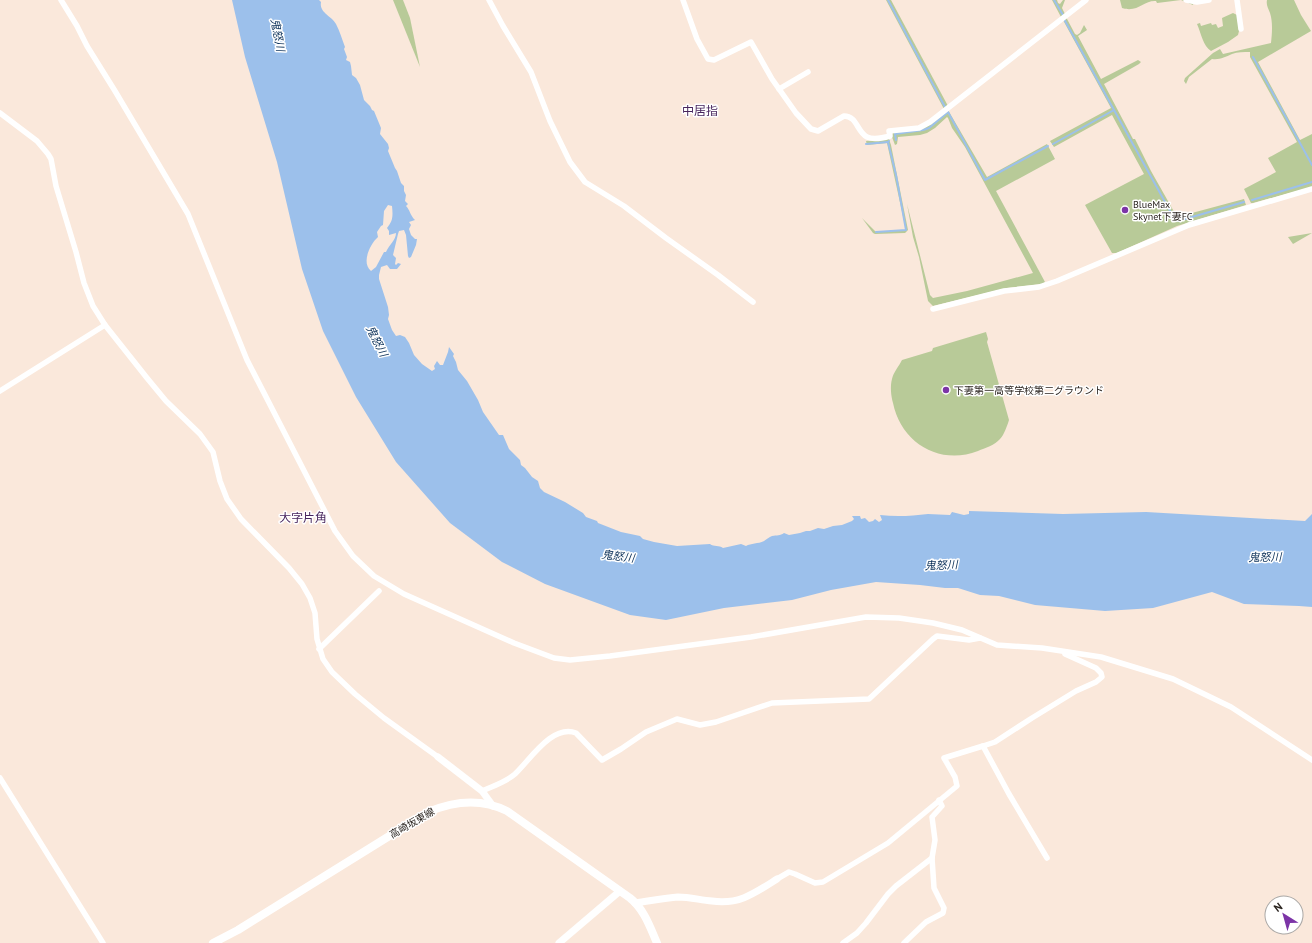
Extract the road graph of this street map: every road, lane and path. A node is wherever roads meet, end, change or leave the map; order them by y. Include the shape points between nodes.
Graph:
1 (61, 0) edge
2 (489, 0) edge
3 (683, 0) edge
4 (1086, 0) edge
5 (1186, 0) edge
6 (1209, 0) edge
7 (1237, 0) edge
8 (1240, 29) dead end
9 (808, 72) dead end
10 (779, 89) junction
11 (0, 112) edge
12 (1312, 189) edge
13 (753, 302) dead end
14 (933, 309) dead end
15 (105, 325) junction
16 (0, 391) edge
17 (379, 591) dead end
18 (980, 638) junction
19 (319, 649) junction
20 (1059, 651) junction
21 (983, 746) junction
22 (438, 757) joint
23 (1312, 760) edge
24 (0, 778) edge
25 (482, 792) junction
26 (938, 800) junction
27 (493, 806) junction
28 (932, 858) junction
29 (1047, 858) dead end
30 (777, 879) joint
31 (620, 891) junction
32 (636, 902) junction
33 (104, 943) edge
34 (213, 943) edge
35 (559, 943) edge
36 (657, 943) edge
37 (843, 943) edge
38 (904, 943) edge

1 - 18 street via 188,214 247,360 335,531 353,556 374,576 404,594 514,643 554,658 570,660 751,637 866,618 899,618 933,623 962,630
2 - 13 street via 531,72 550,121 580,177 624,206
3 - 10 street via 695,34 708,59 714,60 750,42
4 - 10 street via 919,128 889,131 890,136 884,138 868,138 850,117 844,116 818,131 811,129 796,113
5 - 6 street
7 - 8 street
9 - 10 street
11 - 15 street via 37,141 51,159 56,186 84,283 91,302
12 - 14 street via 1189,225 1039,287 1004,291
15 - 16 street
15 - 19 street via 166,401 200,434 212,452 227,499 241,519 302,584 315,613
17 - 19 street
18 - 20 street via 998,644
18 - 25 street via 969,640 937,636 869,699 772,703 700,725 677,719 646,732 602,760 576,733 561,733 540,746 515,774
19 - 22 street via 323,659 341,682 384,718
20 - 21 street via 1096,668 1102,677 995,742
20 - 23 street via 1101,657 1173,679 1231,707
21 - 26 street via 944,758 955,777 956,786
21 - 29 street via 1008,794
22 - 25 street
24 - 33 street
25 - 27 street
26 - 28 street via 942,806 932,816 935,840
26 - 30 street via 888,843 822,882 815,883 789,872
27 - 31 main road, 高崎坂東線 via 513,815
27 - 34 main road, 高崎坂東線 via 475,802 456,803 428,812
28 - 37 street via 896,886 857,933
28 - 38 street via 934,888 944,908 943,913 926,922
30 - 32 street via 750,896 736,901 712,902 678,897
31 - 32 main road, 高崎坂東線
31 - 35 street
32 - 36 main road, 高崎坂東線

